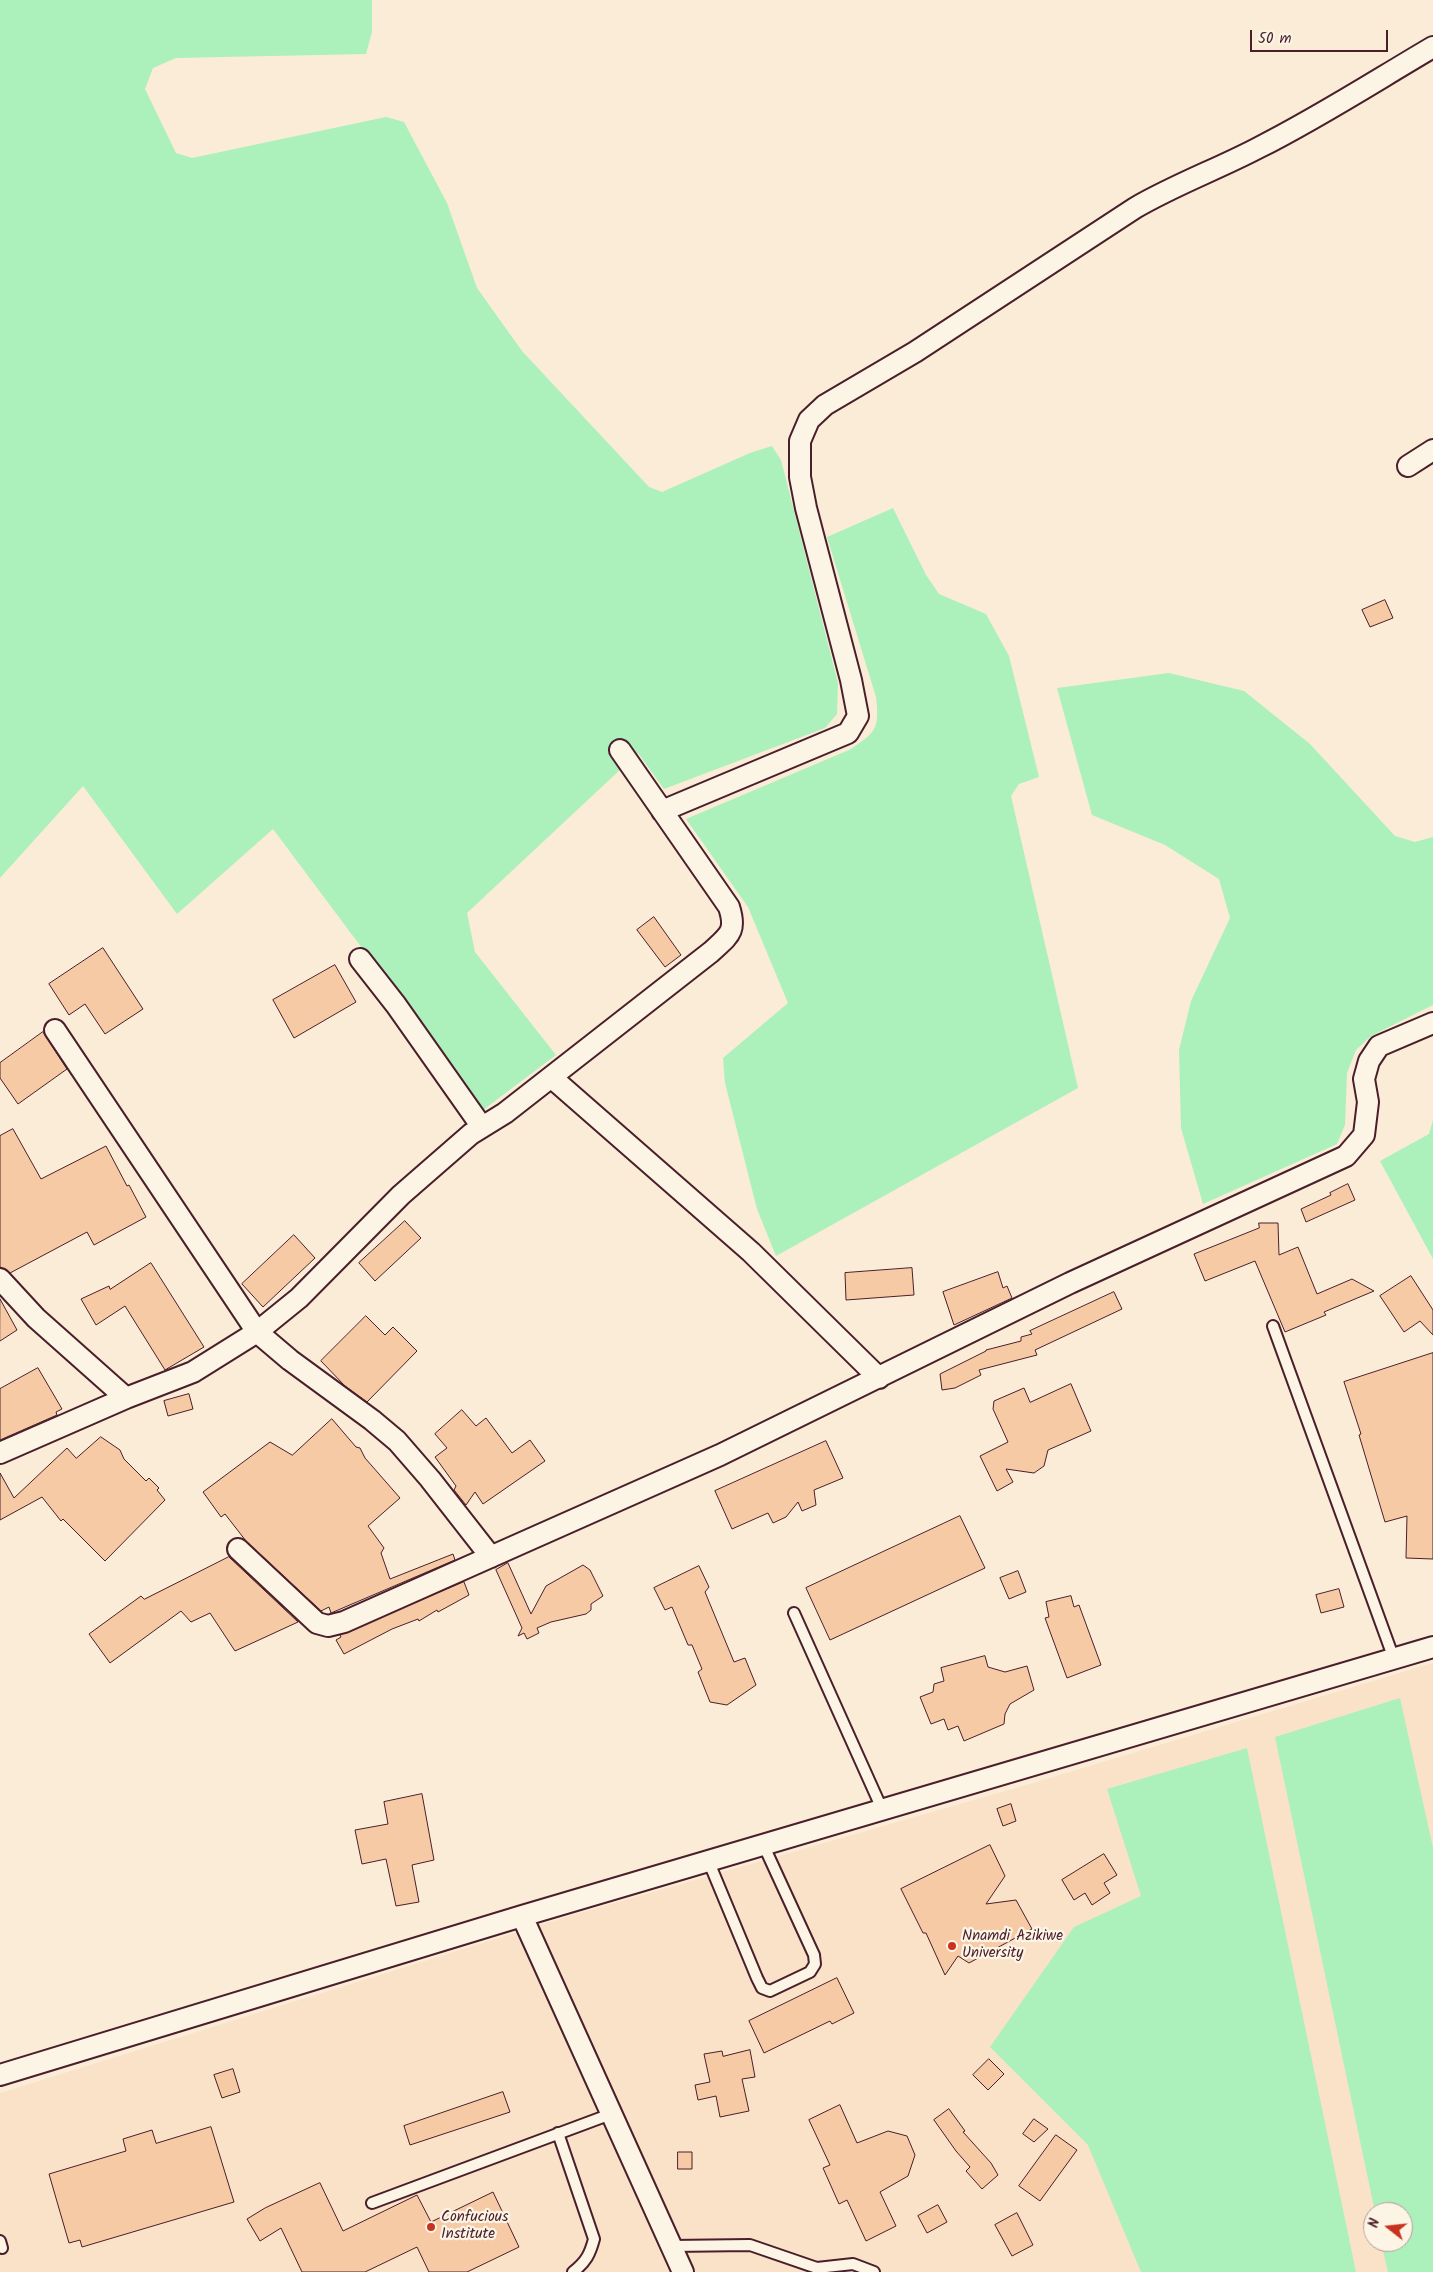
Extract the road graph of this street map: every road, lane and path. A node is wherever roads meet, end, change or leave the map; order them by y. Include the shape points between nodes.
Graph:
1 (1433, 47) edge
2 (1433, 450) edge
3 (1408, 466) dead end
4 (620, 750) dead end
5 (662, 811) junction
6 (360, 959) dead end
7 (1433, 1023) edge
8 (55, 1030) dead end
9 (551, 1077) junction
10 (482, 1127) junction
11 (0, 1279) edge
12 (1273, 1326) dead end
13 (257, 1332) junction
14 (879, 1378) junction
15 (126, 1398) junction
16 (0, 1453) edge
17 (238, 1549) dead end
18 (491, 1557) junction
19 (794, 1613) dead end
20 (1433, 1647) edge
21 (1394, 1658) junction
22 (882, 1809) junction
23 (763, 1844) junction
24 (708, 1860) junction
25 (522, 1916) junction
26 (0, 2075) edge
27 (611, 2114) junction
28 (558, 2133) junction
29 (372, 2203) dead end
30 (671, 2246) junction
31 (573, 2272) edge
32 (683, 2272) edge
33 (874, 2272) edge

1 - 5 street via 1260,148 1164,191 1135,208 915,352 824,406 809,420 800,441 800,477 852,680 858,716 848,733
2 - 3 street
4 - 5 street
5 - 9 street via 729,907 734,922 730,934
6 - 10 street
7 - 14 street via 1379,1046 1369,1061 1364,1079 1368,1102 1364,1135 1346,1156 1070,1283
8 - 13 street
9 - 10 street
9 - 14 street via 751,1252
10 - 13 street via 402,1194 299,1298
11 - 15 street via 36,1318
12 - 21 lane
13 - 15 street via 193,1372
13 - 18 street via 397,1441
14 - 18 street via 720,1455
15 - 16 street
17 - 18 street via 316,1623 328,1626 344,1622
19 - 22 lane
20 - 21 street
21 - 22 street
22 - 23 street
23 - 24 street
23 - 24 lane via 814,1955 815,1964 810,1972 770,1991 762,1988 757,1978
24 - 25 street
25 - 26 street
25 - 27 street
27 - 28 lane
27 - 30 street
28 - 29 lane
28 - 31 lane via 594,2239 590,2255
30 - 32 street
30 - 33 lane via 750,2246 817,2268 853,2264

